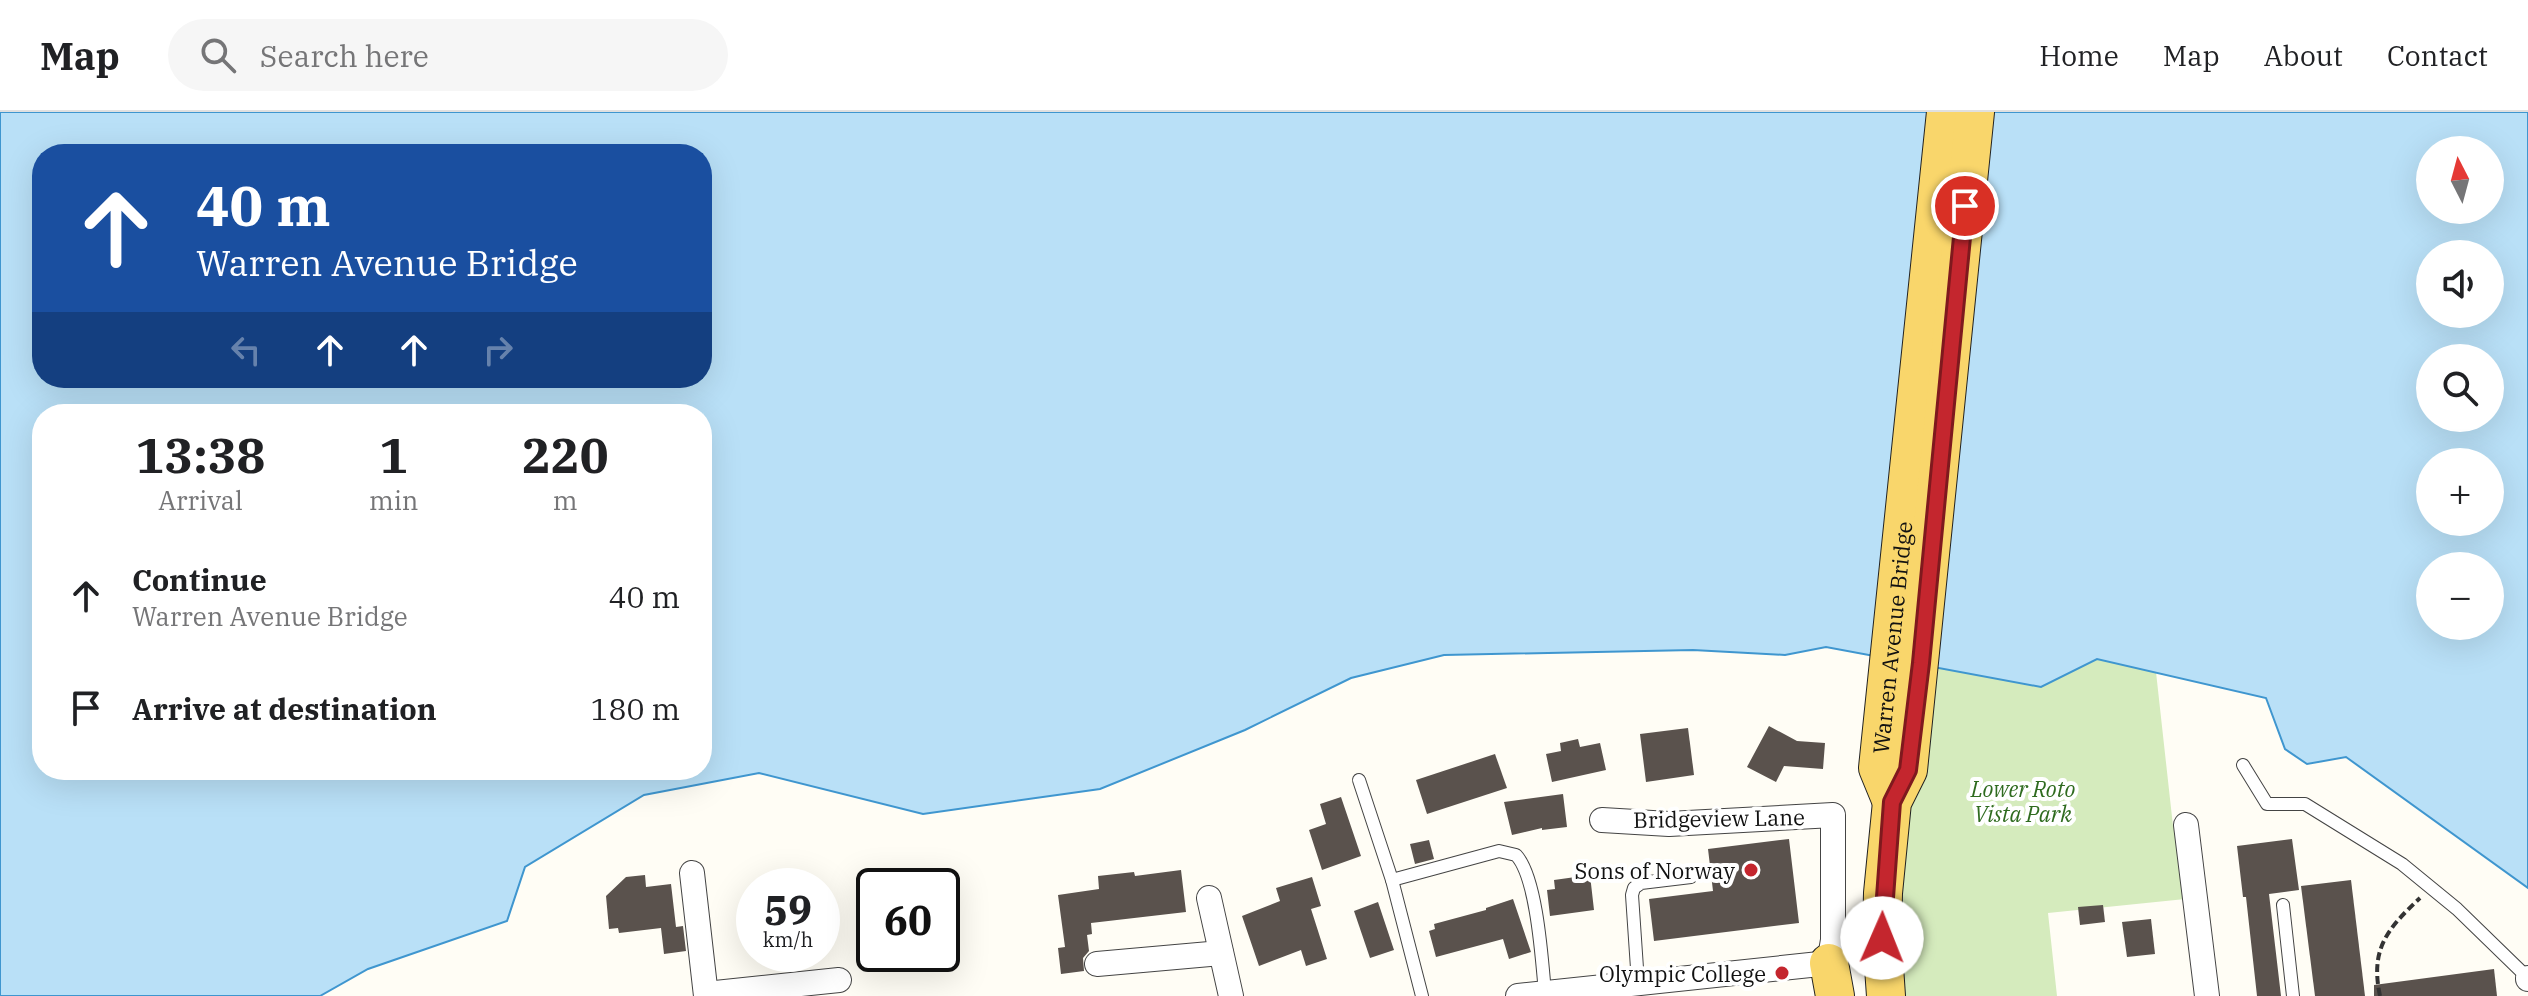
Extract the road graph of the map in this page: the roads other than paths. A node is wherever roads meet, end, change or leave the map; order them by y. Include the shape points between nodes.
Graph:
1 (1946, 112) edge
2 (1975, 112) edge
3 (2243, 765) dead end
4 (1359, 780) dead end
5 (1892, 802) junction
6 (1602, 820) dead end
7 (2186, 825) dead end
8 (692, 873) dead end
9 (1691, 877) dead end
10 (1392, 880) junction
11 (1209, 898) dead end
12 (2283, 905) dead end
13 (1221, 953) junction
14 (1097, 964) dead end
15 (2528, 978) edge
16 (1832, 979) edge
17 (839, 980) dead end
18 (1638, 983) junction
19 (1557, 994) edge
20 (706, 995) edge
21 (1231, 996) edge
22 (1422, 996) edge
23 (1518, 996) edge
24 (1886, 996) edge
25 (2207, 996) edge
26 (2293, 996) edge

1 - 5 main road, Warren Avenue Bridge via 1878,768
2 - 5 main road, Warren Avenue Bridge via 1908,770
3 - 15 lane via 2267,804 2305,804 2402,864
4 - 10 lane
5 - 24 main road via 1883,893
6 - 16 street, Bridgeview Lane via 1669,824 1833,815
7 - 25 street
8 - 20 street
9 - 18 lane via 1634,888
10 - 19 lane via 1499,851 1516,855 1527,871
10 - 22 lane
11 - 13 street
12 - 26 lane
13 - 14 street
13 - 21 street
16 - 18 street
17 - 20 street
18 - 19 street
19 - 23 street

